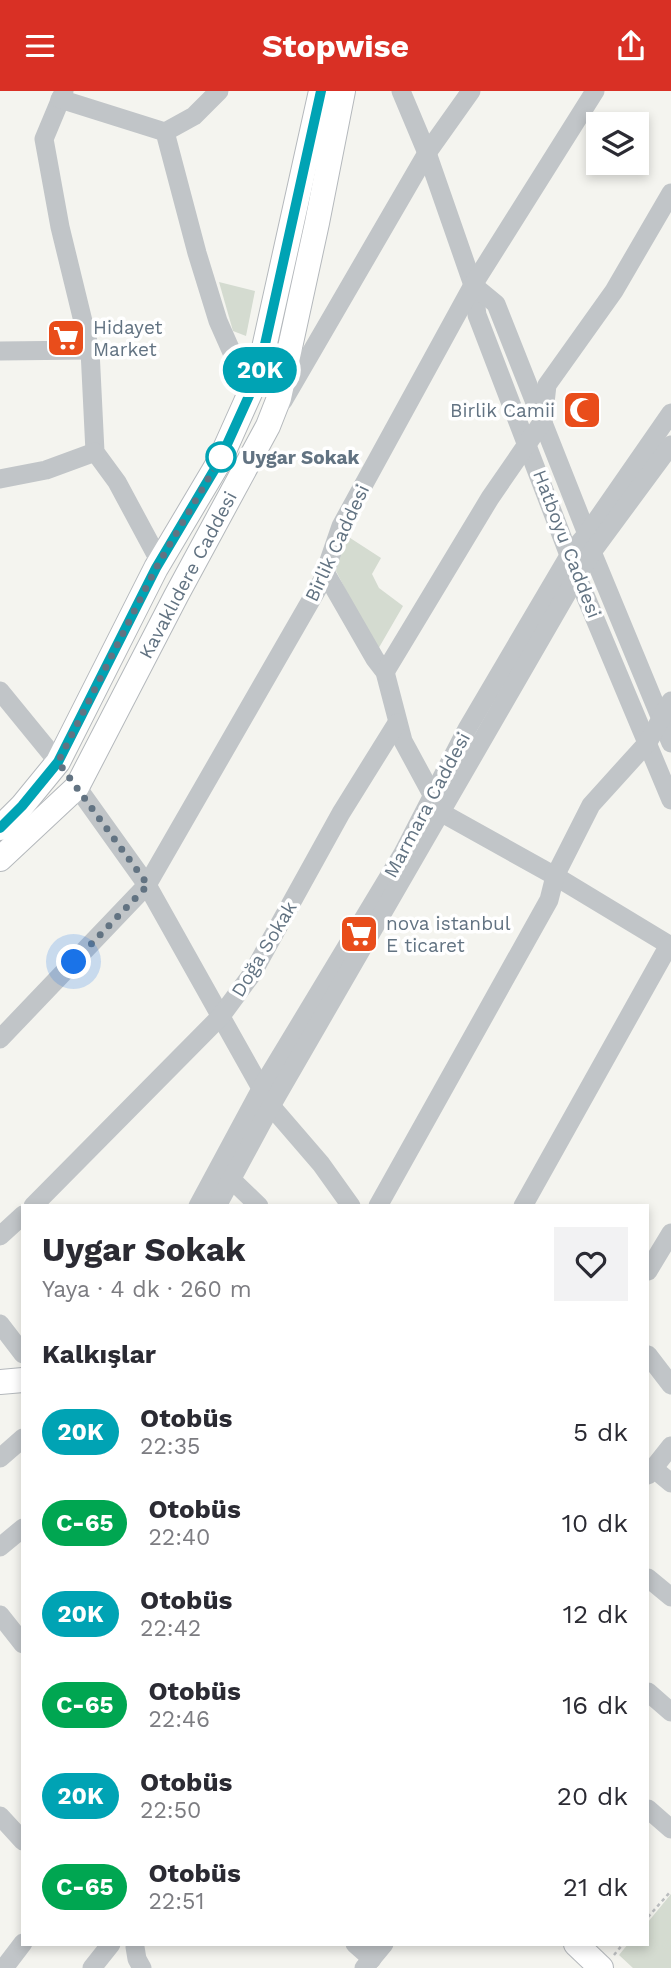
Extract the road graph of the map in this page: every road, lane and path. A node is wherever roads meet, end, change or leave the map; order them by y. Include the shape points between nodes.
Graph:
1 (219, 91) edge
2 (321, 91) edge
3 (343, 91) edge
4 (401, 91) edge
5 (471, 91) edge
6 (595, 91) edge
7 (62, 95) edge
8 (165, 132) junction
9 (427, 153) junction
10 (671, 193) edge
11 (473, 285) junction
12 (90, 349) junction
13 (0, 351) edge
14 (270, 377) junction
15 (671, 414) edge
16 (241, 415) junction
17 (543, 421) junction
18 (268, 426) junction
19 (528, 444) junction
20 (671, 445) edge
21 (95, 452) junction
22 (0, 479) edge
23 (590, 543) junction
24 (570, 554) junction
25 (160, 562) junction
26 (326, 572) junction
27 (578, 576) junction
28 (385, 672) junction
29 (0, 691) edge
30 (666, 709) edge
31 (397, 723) junction
32 (648, 742) junction
33 (671, 743) edge
34 (58, 762) junction
35 (78, 787) junction
36 (671, 800) edge
37 (438, 805) junction
38 (0, 828) edge
39 (0, 859) edge
40 (555, 876) junction
41 (148, 885) junction
42 (670, 946) edge
43 (221, 1016) junction
44 (0, 1039) edge
45 (262, 1087) junction
46 (271, 1106) junction
47 (232, 1180) junction
48 (35, 1204) edge
49 (199, 1204) edge
50 (218, 1204) edge
51 (257, 1204) edge
52 (350, 1204) edge
53 (379, 1204) edge
54 (524, 1204) edge
55 (21, 1217) edge
56 (671, 1233) edge
57 (0, 1236) edge
58 (649, 1269) edge
59 (0, 1324) edge
60 (21, 1351) edge
61 (649, 1356) edge
62 (21, 1380) edge
63 (0, 1382) edge
64 (671, 1385) edge
65 (21, 1441) edge
66 (671, 1446) edge
67 (0, 1458) edge
68 (650, 1471) edge
69 (671, 1483) edge
70 (21, 1530) edge
71 (0, 1547) edge
72 (649, 1579) edge
73 (671, 1597) edge
74 (0, 1615) edge
75 (21, 1641) edge
76 (649, 1695) edge
77 (671, 1712) edge
78 (649, 1810) edge
79 (0, 1816) edge
80 (671, 1829) edge
81 (21, 1839) edge
82 (671, 1891) edge
83 (649, 1916) edge
84 (21, 1946) edge
85 (109, 1946) edge
86 (131, 1946) edge
87 (358, 1946) edge
88 (578, 1946) edge
89 (373, 1957) edge
90 (595, 1966) edge
91 (4, 1968) edge
92 (92, 1968) edge
93 (142, 1968) edge

1 - 8 street via 194,116
2 - 14 main road, Kavaklıdere Caddesi
3 - 14 main road, Kavaklıdere Caddesi via 317,223
4 - 9 street, Hatboyu Caddesi
5 - 9 street
6 - 11 street, Birlik Caddesi
7 - 8 street
7 - 12 street via 44,139 46,161
8 - 14 street via 218,321 237,364
9 - 11 street, Hatboyu Caddesi
9 - 18 street
10 - 17 street via 614,291 547,385
11 - 17 street, Hatboyu Caddesi via 496,304
11 - 19 street, Hatboyu Caddesi via 477,315
11 - 26 street, Birlik Caddesi via 341,526
12 - 13 street
12 - 21 street
14 - 16 main road, Kavaklıdere Caddesi
14 - 18 main road, Kavaklıdere Caddesi via 279,398
15 - 23 street, Marmara Caddesi
16 - 18 main road
16 - 25 main road, Kavaklıdere Caddesi
17 - 19 street
17 - 23 street, Hatboyu Caddesi
18 - 35 main road, Kavaklıdere Caddesi
19 - 24 street, Hatboyu Caddesi
19 - 28 street via 490,498
20 - 23 street, Marmara Caddesi
21 - 22 street via 46,470
21 - 25 street via 117,482
23 - 24 street, Marmara Caddesi
23 - 27 street, Marmara Caddesi
23 - 30 street, Hatboyu Caddesi
24 - 27 street, Hatboyu Caddesi
24 - 37 street, Marmara Caddesi via 467,729
25 - 34 main road, Kavaklıdere Caddesi
26 - 28 street
26 - 41 street, Birlik Caddesi
27 - 32 street, Hatboyu Caddesi
27 - 37 street, Marmara Caddesi
28 - 31 street
29 - 34 street
30 - 32 street
30 - 33 street, Hatboyu Caddesi
31 - 37 street
31 - 43 street, Doğa Sokak via 252,974
32 - 36 street, Hatboyu Caddesi
32 - 40 street via 591,805
34 - 35 main road
34 - 38 main road, Kavaklıdere Caddesi
35 - 39 main road, Kavaklıdere Caddesi
35 - 41 street
37 - 40 street
37 - 45 street, Marmara Caddesi via 402,855
37 - 46 street, Marmara Caddesi
40 - 42 street
40 - 53 street via 550,899
41 - 43 street
41 - 44 street, Birlik Caddesi
42 - 54 street
43 - 45 street
43 - 48 street, Doğa Sokak
45 - 46 street
45 - 49 street, Marmara Caddesi
46 - 47 street, Marmara Caddesi
46 - 52 street
47 - 50 street, Marmara Caddesi
47 - 51 street
55 - 57 street
56 - 58 street
59 - 60 street
61 - 64 street
62 - 63 main road
65 - 67 street
66 - 68 street
68 - 69 street
70 - 71 street
72 - 73 street
74 - 75 street
76 - 77 street
78 - 80 street
79 - 81 street
82 - 83 path
84 - 91 street
85 - 92 street
86 - 93 street
87 - 89 street
88 - 90 main road

